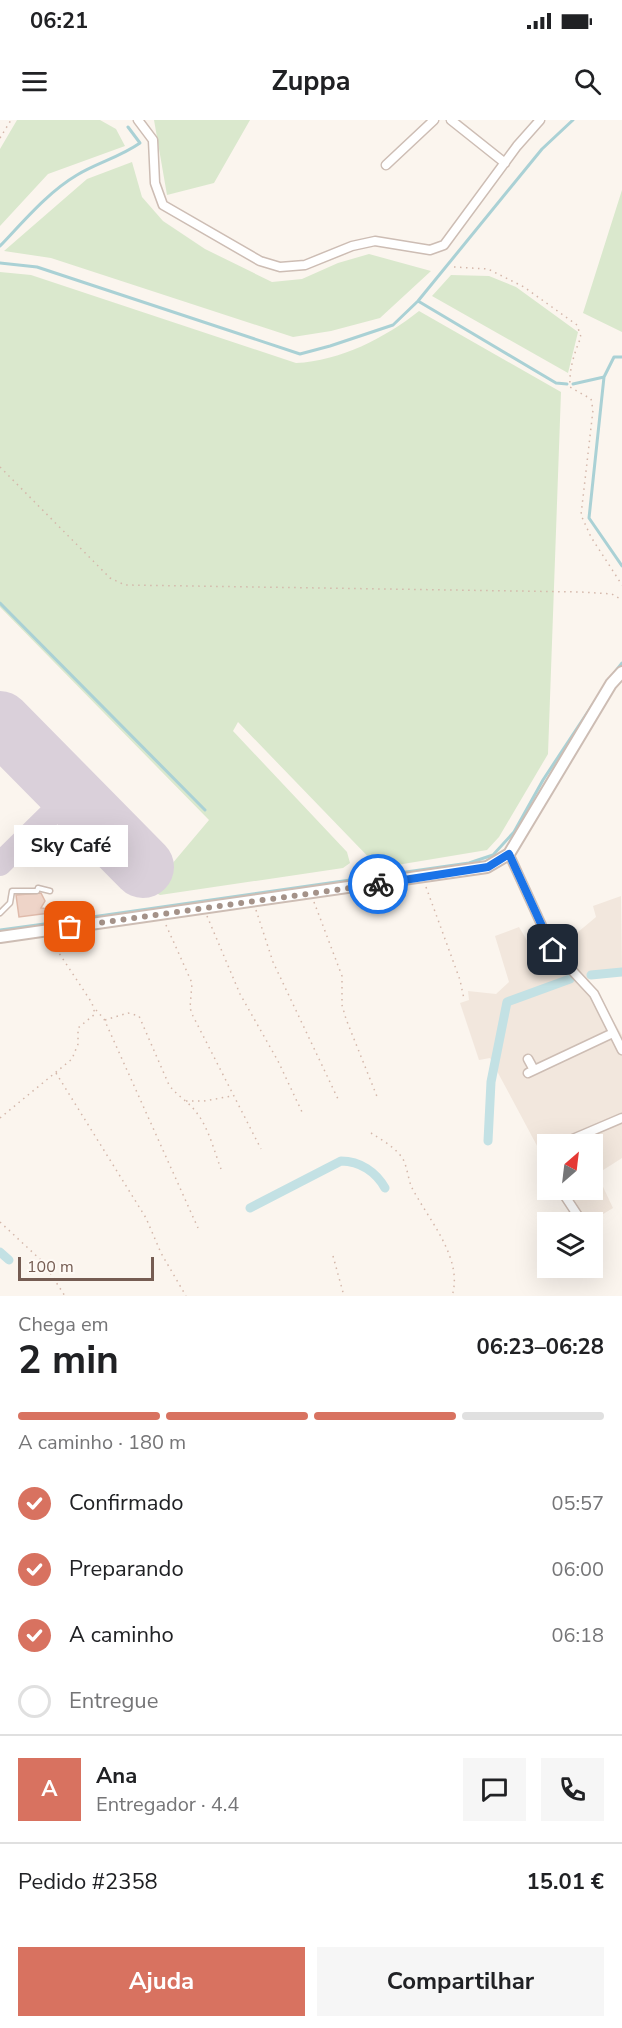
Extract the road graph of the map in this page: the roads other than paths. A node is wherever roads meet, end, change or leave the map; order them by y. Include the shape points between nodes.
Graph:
1 (138, 120) edge
2 (434, 120) edge
3 (451, 120) edge
4 (540, 120) edge
5 (505, 163) junction
6 (386, 165) dead end
7 (622, 672) edge
8 (509, 854) junction
9 (50, 891) dead end
10 (66, 909) dead end
11 (0, 913) edge
12 (70, 927) junction
13 (0, 937) edge
14 (614, 1033) junction
15 (622, 1050) edge
16 (528, 1059) dead end
17 (622, 1118) edge
18 (584, 1134) edge

1 - 5 street via 153,140 155,183 164,205 260,261 280,267 304,265 375,240 430,250 444,245
2 - 6 street
3 - 5 street
4 - 5 street
7 - 8 street via 611,684
8 - 12 street via 488,867 423,878
8 - 14 street via 553,950 594,994
9 - 11 lane via 12,891 10,903
10 - 12 lane
12 - 13 street
14 - 15 street
14 - 16 street via 531,1072
17 - 18 street

